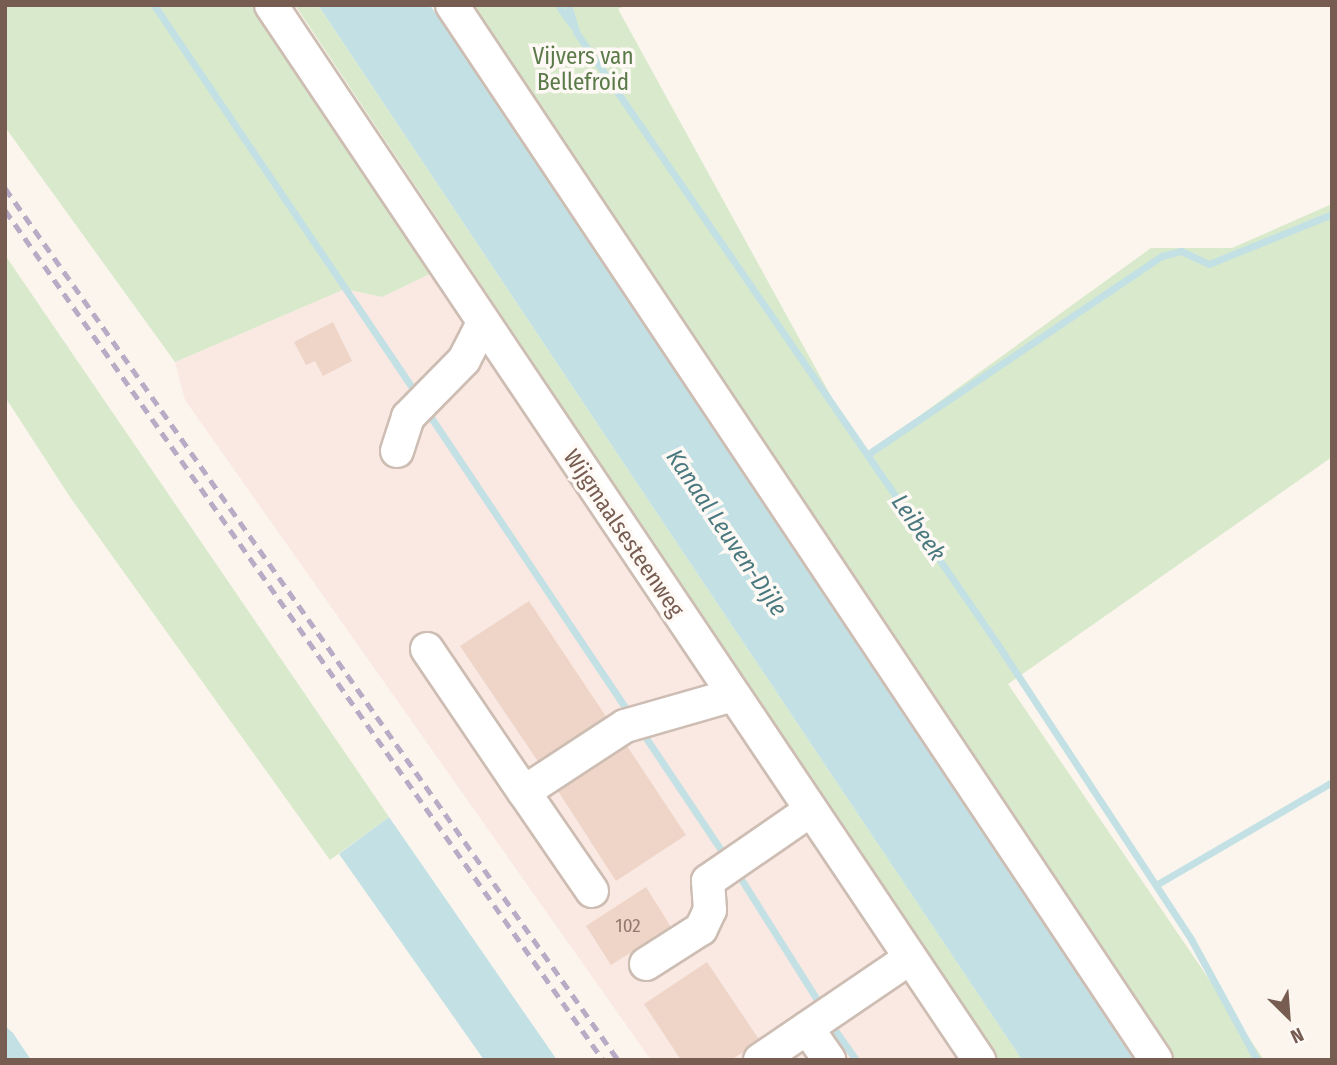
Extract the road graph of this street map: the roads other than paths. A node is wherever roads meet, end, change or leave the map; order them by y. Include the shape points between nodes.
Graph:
1 (271, 5) edge
2 (452, 5) edge
3 (483, 323) junction
4 (397, 451) dead end
5 (427, 649) dead end
6 (733, 695) junction
7 (524, 792) junction
8 (811, 810) junction
9 (592, 891) dead end
10 (910, 958) junction
11 (646, 964) dead end
12 (807, 1028) junction
13 (972, 1057) edge
14 (760, 1060) edge
15 (829, 1060) edge
16 (1156, 1060) edge

1 - 3 street, Wijgmaalsesteenweg
2 - 16 street
3 - 4 street via 464,360 410,414
3 - 6 street, Wijgmaalsesteenweg
5 - 7 street
6 - 7 street via 638,722
6 - 8 street, Wijgmaalsesteenweg
7 - 9 street
8 - 10 street, Wijgmaalsesteenweg
8 - 11 street via 708,881 710,910 701,929
10 - 12 street
10 - 13 street, Wijgmaalsesteenweg
12 - 14 street
12 - 15 street

